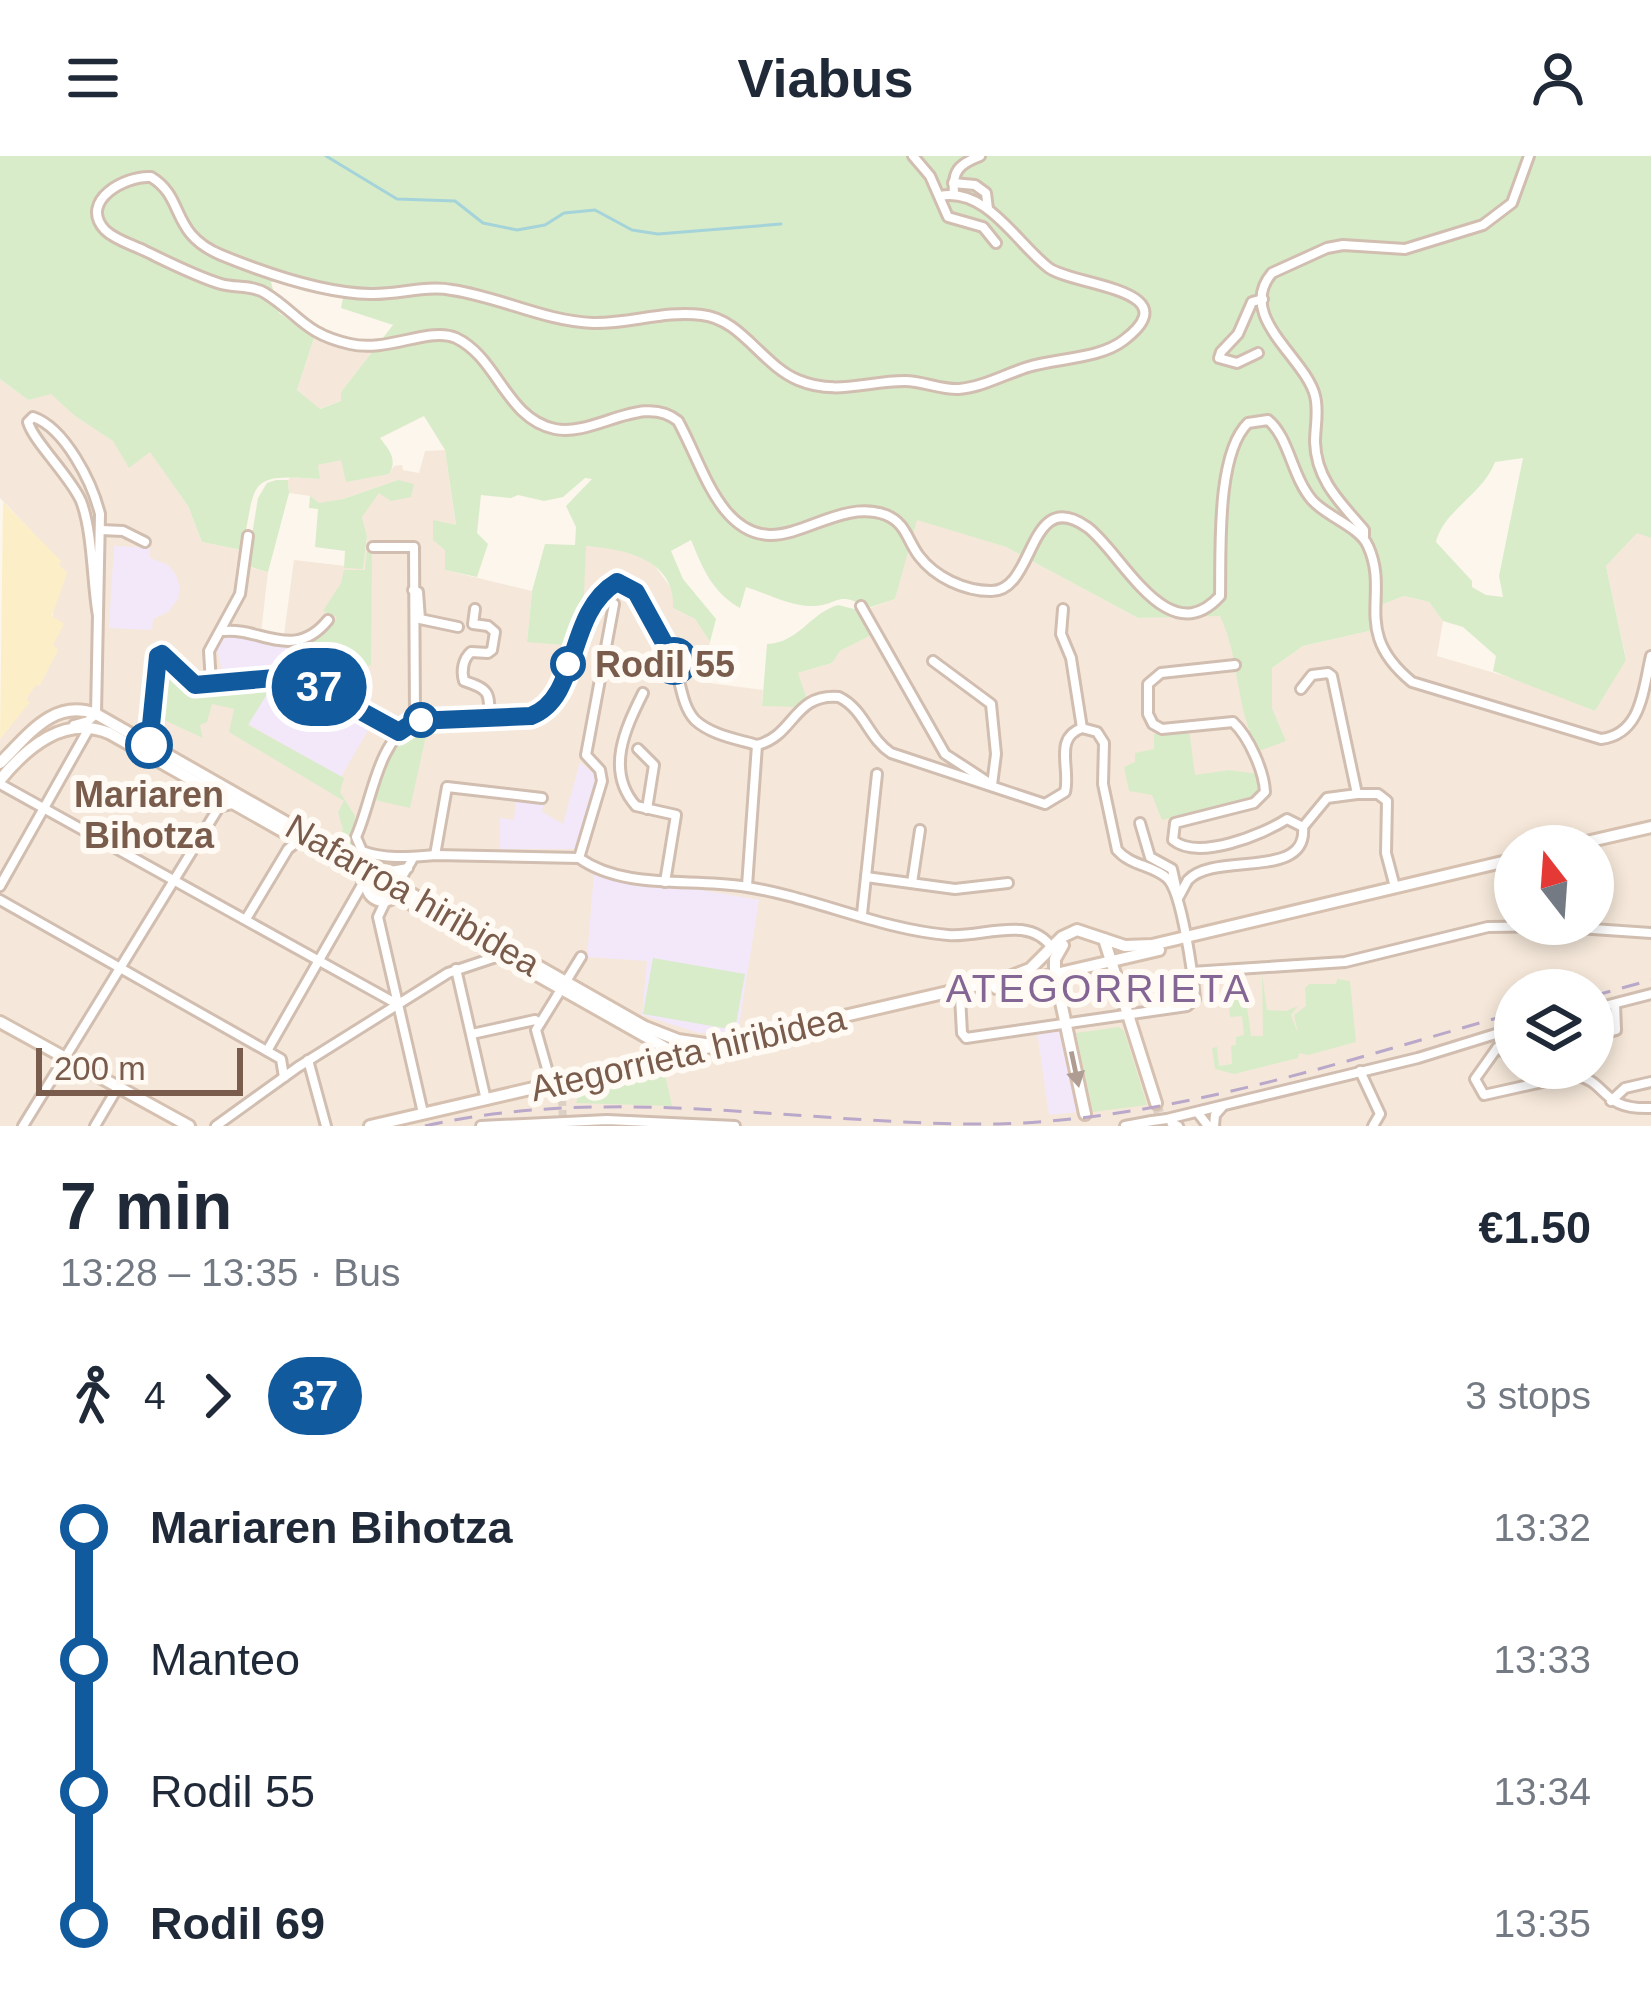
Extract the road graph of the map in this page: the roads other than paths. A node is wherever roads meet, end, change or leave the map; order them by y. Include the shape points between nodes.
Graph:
1 (913, 156) edge
2 (980, 156) edge
3 (1529, 156) edge
4 (954, 188) junction
5 (940, 196) junction
6 (988, 208) junction
7 (996, 243) dead end
8 (1263, 299) junction
9 (1258, 353) dead end
10 (98, 506) junction
11 (83, 510) junction
12 (101, 530) junction
13 (248, 536) dead end
14 (1364, 538) junction
15 (145, 542) dead end
16 (374, 547) dead end
17 (413, 590) junction
18 (96, 593) junction
19 (614, 604) dead end
20 (861, 606) dead end
21 (476, 609) dead end
22 (1063, 609) dead end
23 (328, 620) dead end
24 (458, 627) dead end
25 (223, 631) junction
26 (1651, 656) edge
27 (933, 661) dead end
28 (1235, 664) dead end
29 (211, 682) junction
30 (95, 686) junction
31 (1301, 689) dead end
32 (643, 693) dead end
33 (77, 708) junction
34 (492, 718) junction
35 (95, 721) junction
36 (415, 721) junction
37 (1082, 728) junction
38 (399, 732) junction
39 (149, 745) junction
40 (757, 745) junction
41 (638, 749) dead end
42 (154, 759) junction
43 (0, 763) edge
44 (878, 774) dead end
45 (0, 782) edge
46 (992, 785) junction
47 (1357, 794) junction
48 (542, 798) dead end
49 (236, 805) junction
50 (44, 806) junction
51 (647, 808) junction
52 (1139, 823) dead end
53 (1304, 827) junction
54 (920, 830) dead end
55 (1651, 831) edge
56 (1614, 838) edge
57 (298, 841) junction
58 (1614, 842) edge
59 (435, 855) junction
60 (579, 858) junction
61 (411, 863) junction
62 (1494, 866) edge
63 (1494, 867) edge
64 (391, 871) junction
65 (370, 875) junction
66 (866, 878) junction
67 (177, 880) junction
68 (665, 882) junction
69 (1008, 883) dead end
70 (912, 884) junction
71 (0, 886) edge
72 (747, 886) junction
73 (1395, 887) junction
74 (395, 891) junction
75 (1177, 893) junction
76 (0, 900) edge
77 (862, 914) junction
78 (246, 919) junction
79 (1651, 933) edge
80 (1098, 936) junction
81 (1185, 940) junction
82 (1054, 952) junction
83 (503, 955) junction
84 (581, 957) dead end
85 (318, 961) junction
86 (1111, 961) junction
87 (120, 968) junction
88 (456, 969) junction
89 (1191, 972) junction
90 (1055, 974) junction
91 (1021, 982) junction
92 (564, 985) junction
93 (1651, 994) edge
94 (961, 996) junction
95 (1060, 999) junction
96 (397, 1004) junction
97 (1615, 1004) joint
98 (1128, 1015) junction
99 (0, 1022) edge
100 (540, 1023) junction
101 (1066, 1024) junction
102 (1614, 1031) edge
103 (472, 1034) junction
104 (1492, 1034) joint
105 (652, 1040) junction
106 (1494, 1040) edge
107 (739, 1042) junction
108 (266, 1051) junction
109 (1494, 1052) edge
110 (65, 1058) junction
111 (684, 1059) junction
112 (308, 1060) junction
113 (641, 1065) junction
114 (1360, 1071) junction
115 (284, 1077) junction
116 (1651, 1082) edge
117 (118, 1087) junction
118 (1511, 1089) edge
119 (1598, 1089) edge
120 (556, 1090) junction
121 (486, 1100) junction
122 (1611, 1101) junction
123 (1156, 1103) tunnel mouth
124 (1224, 1106) junction
125 (1651, 1108) edge
126 (424, 1113) junction
127 (1085, 1114) dead end
128 (1193, 1114) junction
129 (563, 1123) edge
130 (607, 1123) edge
131 (1173, 1123) edge
132 (1152, 1124) edge
133 (686, 1125) edge
134 (1131, 1125) edge
135 (23, 1126) edge
136 (95, 1126) edge
137 (189, 1126) edge
138 (217, 1126) edge
139 (326, 1126) edge
140 (370, 1126) edge
141 (391, 1126) edge
142 (481, 1126) edge
143 (735, 1126) edge
144 (1211, 1126) edge
145 (1372, 1126) edge

1 - 5 street
2 - 4 street via 958,167
3 - 8 street via 1512,202 1483,225 1405,249 1327,248 1272,274
4 - 5 street
4 - 6 street
4 - 6 street via 975,185
5 - 7 street via 948,217 983,227
6 - 14 street via 1065,279 1139,298 1139,324 1116,345 977,386 908,381 826,389 786,375 718,319 702,315 563,320 442,288 351,293 240,262 194,238 169,191 151,177 118,184 99,202 98,218 107,233 170,263 265,293 329,339 384,348 452,336 539,424 571,430 643,412 670,415 740,525 789,536 840,513 875,512 901,523 929,567 958,585 1007,588 1040,530 1071,518 1101,538 1161,604 1205,609 1220,596 1233,443 1261,420 1275,425 1315,504
8 - 9 street via 1252,302 1219,358 1237,363
8 - 14 street via 1268,325 1315,395 1318,464
10 - 11 street
10 - 11 street via 62,441 33,417 29,430
10 - 12 street
11 - 18 street
12 - 15 street
12 - 18 street
13 - 25 street via 240,594
14 - 26 street via 1380,641 1401,673 1422,687 1612,737 1636,716
16 - 17 street via 414,547
17 - 24 street via 420,620
17 - 36 street
18 - 30 street
19 - 60 street via 586,755 602,781
20 - 46 street via 945,754
21 - 34 street via 473,624 495,632 492,650 465,657 462,676 487,688
22 - 37 street
23 - 25 street via 319,631 285,640
25 - 29 street via 208,651
27 - 46 street via 991,704
28 - 53 street via 1161,673 1148,684 1153,724 1233,722 1265,782 1254,803 1179,820 1173,840 1210,847 1258,836 1287,819
29 - 38 street via 297,676
29 - 39 street via 189,682 158,656
30 - 33 street
30 - 35 street
31 - 47 street via 1312,675 1332,676
32 - 51 street via 623,732 620,764 630,800
33 - 35 main road
33 - 43 main road via 50,716
34 - 36 street
34 - 40 street via 531,716 553,703 585,619 617,582 636,592 665,643 693,717
35 - 39 main road, Nafarroa hiribidea
35 - 42 main road, Nafarroa hiribidea
35 - 45 main road via 47,736
35 - 50 street
36 - 38 street
37 - 46 street via 1066,741 1068,783 1060,798 1040,804
37 - 75 street via 1104,743 1103,784 1118,850 1160,873
38 - 61 street via 356,842 367,853
39 - 42 street
39 - 65 main road, Nafarroa hiribidea
40 - 46 street via 775,738 808,702 839,697 891,753
40 - 72 street
41 - 51 street via 654,765
42 - 49 main road, Nafarroa hiribidea
44 - 66 street
45 - 50 street
47 - 53 street via 1328,798
47 - 73 street via 1387,800
48 - 59 street via 447,788
49 - 57 main road, Nafarroa hiribidea
49 - 67 street via 219,808
50 - 67 street
50 - 71 street
51 - 68 street via 676,815
52 - 75 street via 1150,856 1172,869
53 - 75 street via 1300,846 1286,858 1196,874
54 - 70 street
55 - 56 main road
55 - 58 main road
57 - 65 main road, Nafarroa hiribidea
57 - 78 street
59 - 60 street
59 - 61 street
60 - 68 street
61 - 64 street
61 - 74 street
62 - 73 main road
63 - 81 main road
64 - 65 main road
64 - 74 main road
65 - 74 main road, Nafarroa hiribidea
65 - 74 main road via 372,895
65 - 85 street
66 - 70 street
66 - 77 street
67 - 78 street
67 - 87 street
68 - 72 street
69 - 70 street
72 - 77 street
73 - 81 main road
74 - 83 main road, Nafarroa hiribidea
74 - 92 main road, Nafarroa hiribidea
74 - 96 street via 378,917
75 - 81 street
76 - 87 street
77 - 82 street via 949,935 1027,930
78 - 85 street
79 - 89 street via 1488,927 1345,962
80 - 81 main road via 1134,946
80 - 82 main road, Ategorrieta hiribidea via 1071,938
80 - 86 main road
81 - 86 main road, Ategorrieta hiribidea
81 - 89 street
82 - 90 main road
82 - 107 main road, Ategorrieta hiribidea via 1004,979
83 - 88 street
83 - 92 main road, Nafarroa hiribidea
84 - 92 street
85 - 96 street
85 - 108 street
86 - 90 main road, Ategorrieta hiribidea
86 - 98 main road
87 - 108 street
87 - 110 street
88 - 96 street
88 - 103 street
89 - 98 street via 1193,1003
90 - 91 main road, Ategorrieta hiribidea
90 - 95 main road
91 - 94 main road, Ategorrieta hiribidea
91 - 95 main road
92 - 100 street
92 - 105 main road, Nafarroa hiribidea
92 - 107 main road, Nafarroa hiribidea via 669,1038
93 - 97 street
94 - 101 street via 966,1038
94 - 111 main road, Ategorrieta hiribidea
95 - 101 main road
96 - 112 street
96 - 126 street
97 - 102 street
98 - 101 street
98 - 123 main road
99 - 110 main road
100 - 103 street
100 - 120 street
101 -> 127 main road
103 - 121 street
104 - 106 street
104 - 114 street
105 - 111 main road, Nafarroa hiribidea
105 - 113 main road via 654,1054
107 - 111 main road, Ategorrieta hiribidea
108 - 115 street via 284,1062
109 - 118 street via 1475,1079 1484,1095
110 - 117 main road
110 - 135 street
111 - 113 main road, Ategorrieta hiribidea
111 - 120 main road, Ategorrieta hiribidea
112 - 115 street
112 - 139 street
113 - 120 main road, Ategorrieta hiribidea
114 - 124 street
114 - 145 street via 1380,1114
115 - 138 street
116 - 122 street
117 - 136 street
117 - 137 main road
119 - 122 street
120 - 121 main road, Ategorrieta hiribidea
120 - 141 main road, Ategorrieta hiribidea
121 - 126 main road, Ategorrieta hiribidea
122 - 125 street
124 - 128 street
124 - 144 street
126 - 140 main road, Ategorrieta hiribidea
128 - 131 street
128 - 131 street
128 - 144 street
129 - 130 street
129 - 142 street
130 - 133 street
131 - 132 street, bridge
132 - 134 street
133 - 143 street

